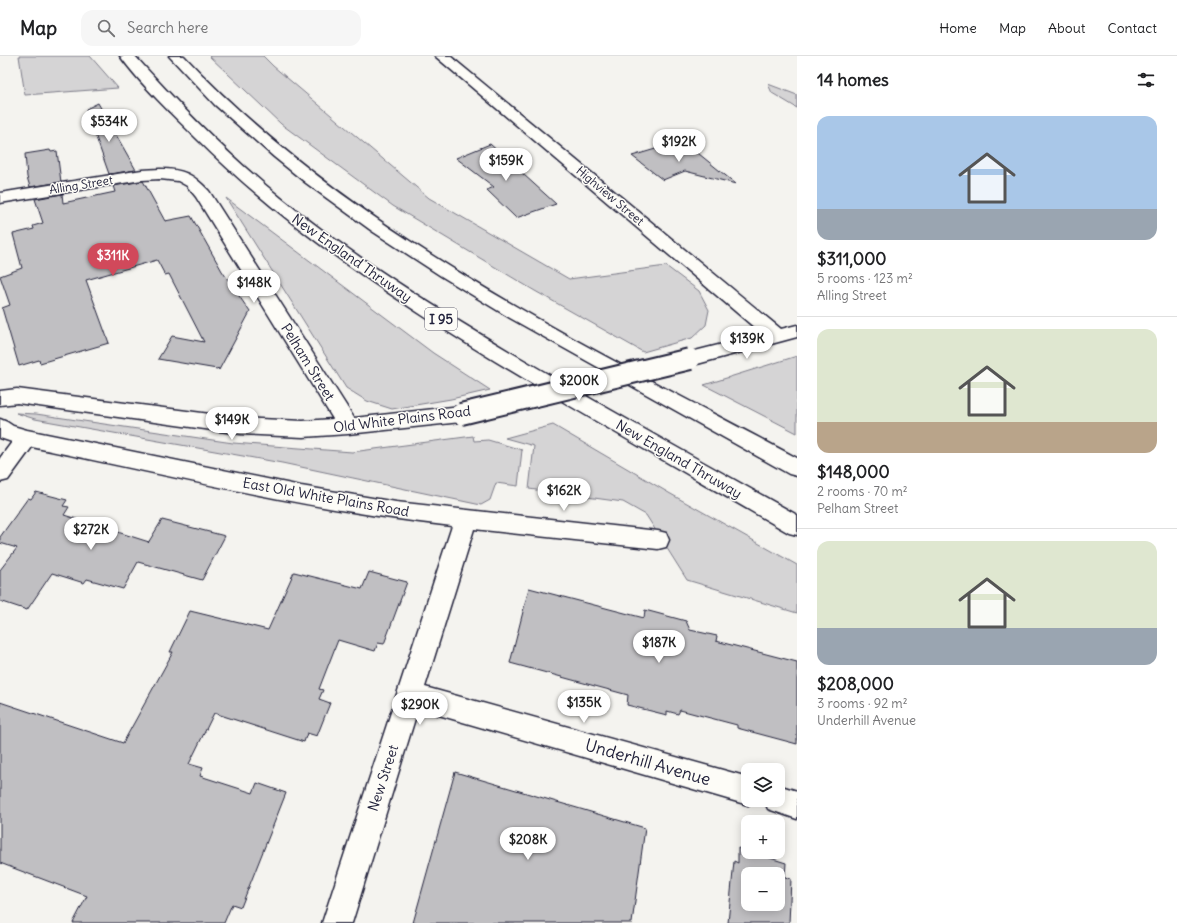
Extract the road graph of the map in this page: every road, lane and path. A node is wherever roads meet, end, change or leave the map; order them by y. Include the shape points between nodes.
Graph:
1 (127, 56) edge
2 (176, 56) edge
3 (442, 56) edge
4 (163, 174) joint
5 (0, 198) edge
6 (797, 331) edge
7 (777, 336) junction
8 (0, 398) edge
9 (348, 426) junction
10 (0, 427) edge
11 (27, 438) junction
12 (797, 468) edge
13 (0, 474) edge
14 (466, 518) junction
15 (797, 526) edge
16 (658, 540) dead end
17 (410, 695) junction
18 (741, 789) edge
19 (785, 801) edge
20 (797, 805) edge
21 (337, 923) edge

1 - 15 main road, New England Thruway / I 95 via 227,160 297,219 354,261 501,355
2 - 12 main road via 271,147 393,238 535,324
3 - 7 main road, Highview Street
4 - 5 main road, Alling Street via 142,175
4 - 9 main road, Pelham Street via 189,180 202,194
6 - 7 main road, Old White Plains Road
7 - 9 main road, Old White Plains Road, bridge via 461,414
8 - 9 main road, Old White Plains Road via 17,396 241,426 303,429
10 - 11 main road, East Old White Plains Road via 6,432
11 - 13 main road
11 - 14 main road, East Old White Plains Road via 301,495 396,511
14 - 16 main road, East Old White Plains Road
14 - 17 main road, New Street
17 - 18 main road, Underhill Avenue
17 - 21 main road, New Street
19 - 20 main road

